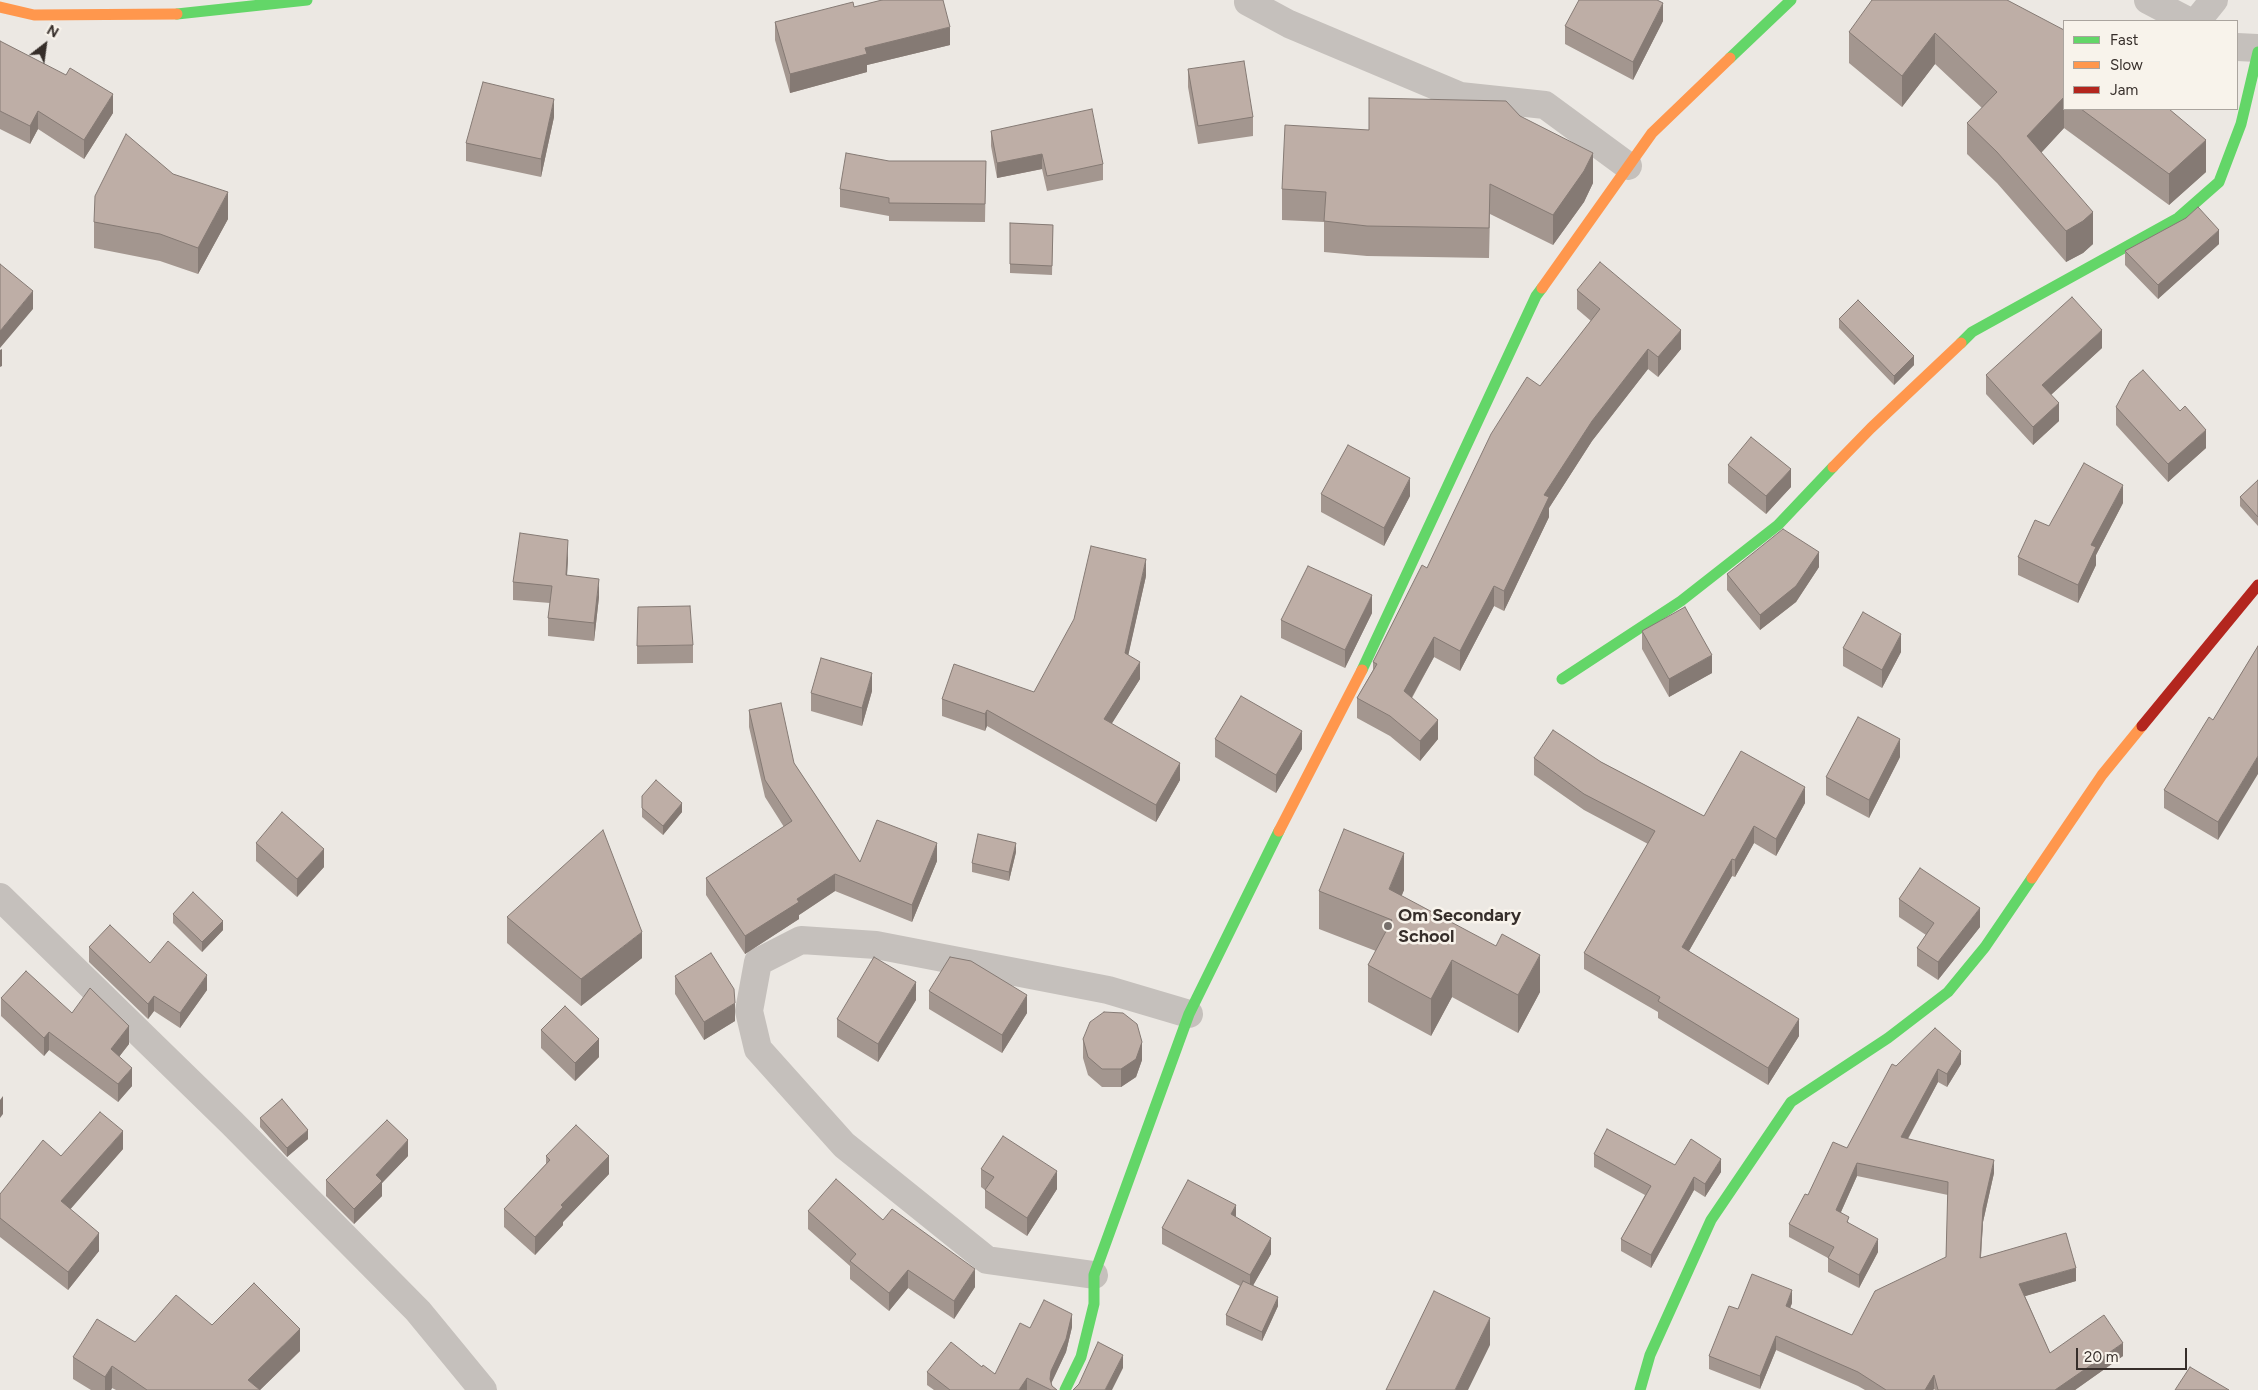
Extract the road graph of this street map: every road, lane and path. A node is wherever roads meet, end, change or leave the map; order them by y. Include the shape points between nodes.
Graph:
1 (307, 0) edge
2 (1791, 0) edge
3 (2148, 0) edge
4 (2214, 0) edge
5 (1248, 2) dead end
6 (0, 8) edge
7 (31, 8) edge
8 (2186, 20) edge
9 (2199, 20) edge
10 (2238, 47) edge
11 (2258, 50) edge
12 (1628, 166) junction
13 (2258, 585) edge
14 (1562, 679) dead end
15 (0, 897) edge
16 (1189, 1014) junction
17 (1094, 1275) junction
18 (484, 1390) edge
19 (1064, 1390) edge
20 (1640, 1390) edge

1 - 7 street via 170,15
2 - 12 street via 1652,133
3 - 8 street
4 - 9 street
5 - 12 street via 1289,24 1460,96 1545,105
6 - 7 street
10 - 11 street
11 - 14 street via 2241,124 2219,182 2178,218 1972,332 1871,428 1778,525 1681,601
12 - 16 street via 1536,296 1376,645 1321,746
13 - 20 street via 2102,775 1985,947 1948,992 1888,1038 1792,1102 1711,1220 1650,1355
15 - 18 street via 232,1123 418,1311
16 - 17 street
16 - 17 street via 1108,990 876,945 801,940 758,962 749,1011 758,1049 844,1145 987,1260
17 - 19 street via 1094,1304 1081,1357

